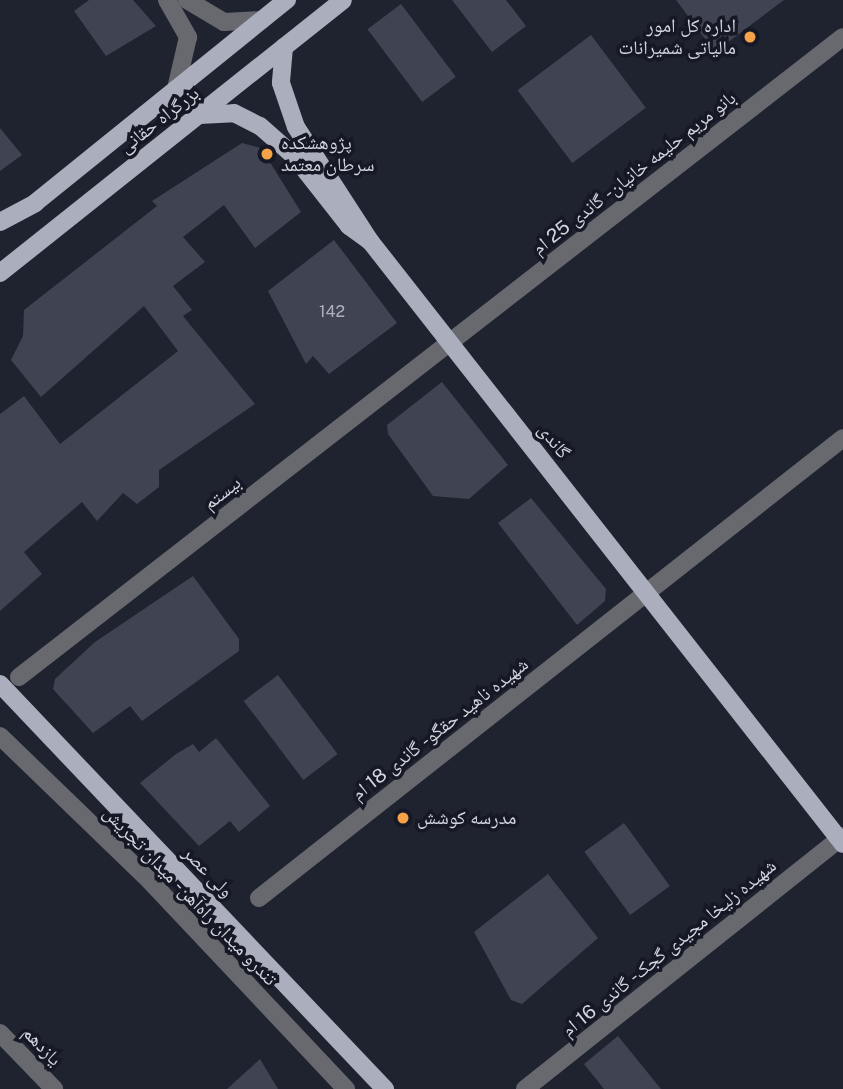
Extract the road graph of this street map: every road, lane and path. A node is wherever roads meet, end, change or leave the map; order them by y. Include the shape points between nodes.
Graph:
1 (167, 0) edge
2 (187, 0) edge
3 (287, 0) edge
4 (343, 0) edge
5 (262, 20) junction
6 (843, 37) edge
7 (284, 47) junction
8 (176, 89) junction
9 (199, 115) junction
10 (0, 222) edge
11 (370, 241) junction
12 (0, 272) edge
13 (450, 342) junction
14 (843, 439) edge
15 (647, 593) junction
16 (19, 677) dead end
17 (0, 684) edge
18 (0, 736) edge
19 (842, 840) edge
20 (259, 898) dead end
21 (0, 1033) edge
22 (54, 1089) edge
23 (346, 1089) edge
24 (385, 1089) edge
25 (525, 1089) edge

1 - 8 street via 188,37
2 - 5 street via 224,22
3 - 5 main road, بزرگراه حقانی
4 - 7 main road, بزرگراه حقانی
5 - 8 main road, بزرگراه حقانی
6 - 13 street, بانو مریم حلیمه خانیان - گاندی 25 ام
7 - 9 main road, بزرگراه حقانی
7 - 11 main road via 281,83 296,127
8 - 10 main road, بزرگراه حقانی via 35,202
9 - 11 main road, گاندی via 234,113 260,126 294,156 349,226
9 - 12 main road, بزرگراه حقانی
11 - 13 main road, گاندی
13 - 15 main road, گاندی
13 - 16 street, بیستم
14 - 15 street, شهیده ناهید حقگو - گاندی 18 ام
15 - 19 main road, گاندی
15 - 20 street, شهیده ناهید حقگو - گاندی 18 ام
17 - 24 main road, ولی عصر
18 - 23 street, تندرو میدان راه‌آهن - میدان تجریش via 150,881
19 - 25 street, شهیده زلیخا مجیدی گجک - گاندی 16 ام
21 - 22 street, یازدهم

